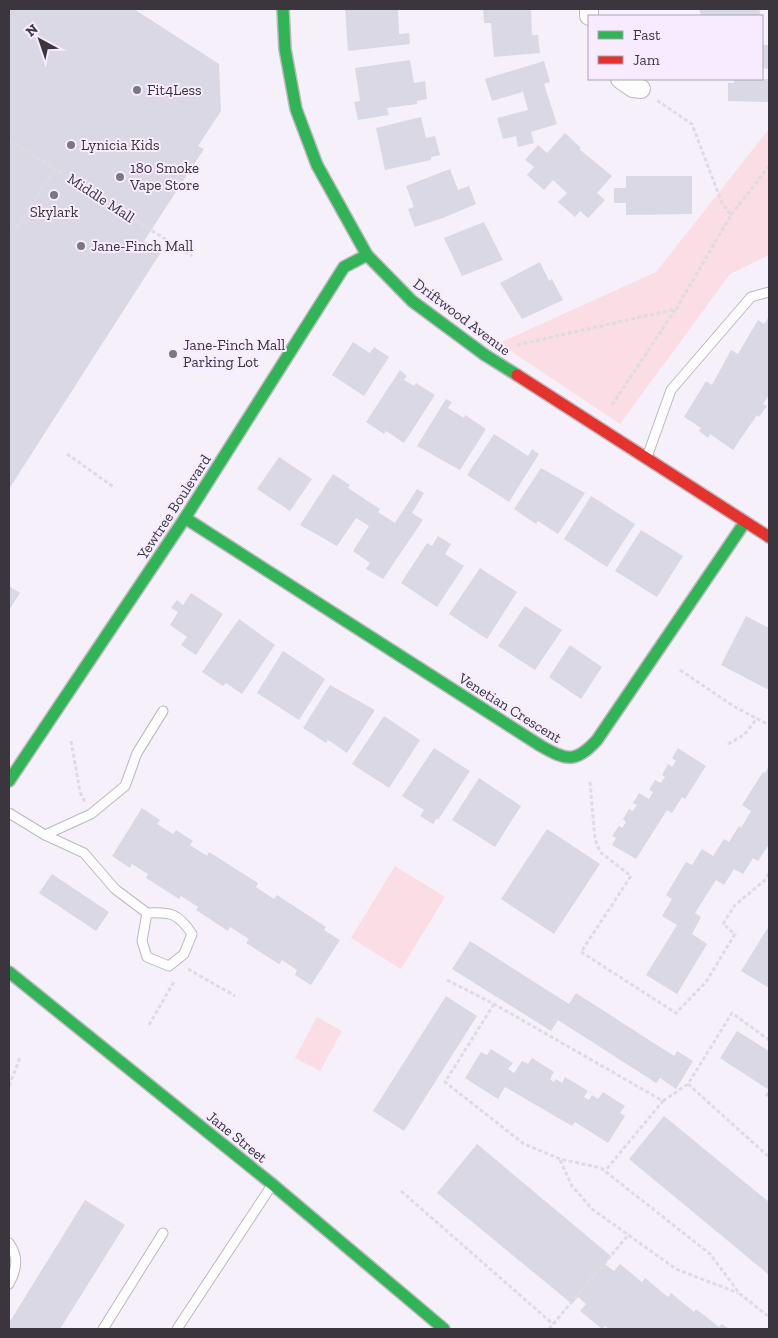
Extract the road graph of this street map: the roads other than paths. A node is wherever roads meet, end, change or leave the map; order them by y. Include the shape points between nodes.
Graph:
1 (283, 9) edge
2 (621, 80) edge
3 (641, 90) road end
4 (367, 255) junction
5 (769, 292) edge
6 (646, 460) junction
7 (185, 518) junction
8 (744, 522) junction
9 (769, 537) edge
10 (163, 711) dead end
11 (9, 781) edge
12 (9, 813) edge
13 (45, 835) junction
14 (147, 913) junction
15 (9, 972) edge
16 (272, 1184) junction
17 (163, 1234) dead end
18 (9, 1243) edge
19 (9, 1284) edge
20 (103, 1329) edge
21 (177, 1329) edge
22 (444, 1329) edge

1 - 4 street, Driftwood Avenue via 285,48 296,109 317,165
2 - 3 street
4 - 6 street, Driftwood Avenue via 412,301 485,355
4 - 7 street, Yewtree Boulevard via 344,268
5 - 6 lane via 751,297 670,390
6 - 8 street, Driftwood Avenue
7 - 8 street, Venetian Crescent via 541,746 567,759 586,752 597,740
7 - 11 street, Yewtree Boulevard
8 - 9 street, Driftwood Avenue
10 - 13 lane via 137,753 125,786 91,814
12 - 13 lane
13 - 14 lane via 84,853 115,889
14 - 14 lane via 167,912 183,920 192,934 184,954 169,966 147,957 142,942
15 - 16 street, Jane Street
16 - 21 lane
16 - 22 street, Jane Street
17 - 20 lane
18 - 19 lane via 16,1257 16,1271

